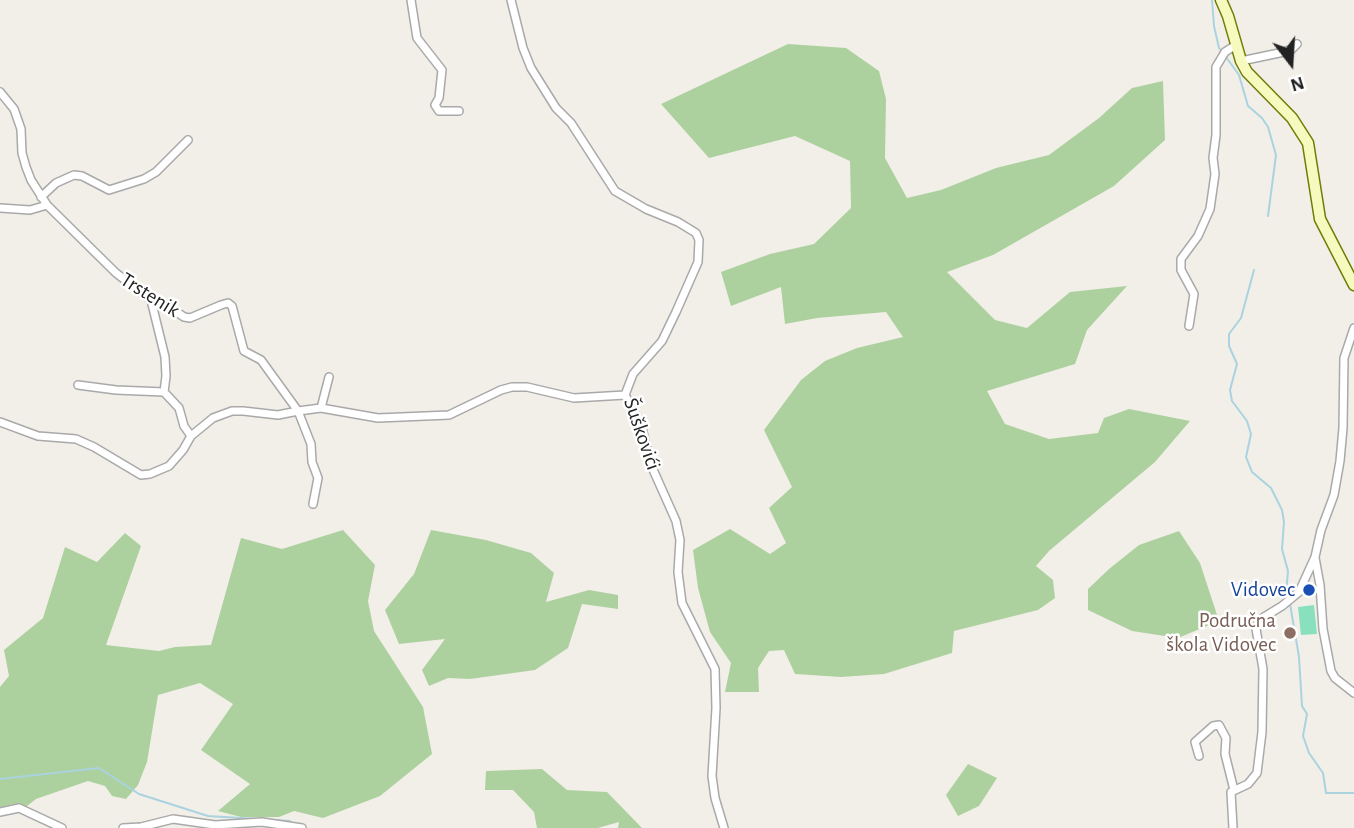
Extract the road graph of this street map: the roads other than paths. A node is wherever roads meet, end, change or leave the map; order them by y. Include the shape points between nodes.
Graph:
1 (411, 0) edge
2 (511, 0) edge
3 (1221, 0) edge
4 (1297, 44) dead end
5 (1236, 45) junction
6 (1241, 61) junction
7 (0, 92) edge
8 (459, 111) dead end
9 (188, 140) dead end
10 (41, 197) junction
11 (47, 205) junction
12 (0, 208) edge
13 (1354, 285) edge
14 (150, 300) junction
15 (1189, 326) dead end
16 (1354, 328) edge
17 (329, 377) dead end
18 (78, 385) dead end
19 (164, 392) junction
20 (625, 395) junction
21 (321, 408) junction
22 (298, 411) junction
23 (0, 422) edge
24 (191, 436) junction
25 (313, 504) dead end
26 (1315, 557) junction
27 (1354, 693) edge
28 (1199, 757) dead end
29 (1234, 790) junction
30 (0, 812) edge
31 (62, 828) edge
32 (123, 828) edge
33 (302, 828) edge
34 (724, 828) edge
35 (1233, 828) edge

1 - 8 street via 417,38 442,70 435,105 439,111
2 - 20 street, Šuškovići via 531,68 615,191 678,222 699,240 698,262 676,312 662,341 633,374
3 - 5 street
4 - 6 street via 1284,52
5 - 6 street
5 - 15 street via 1223,53 1216,68 1215,174 1210,209 1181,259 1181,271 1194,294
6 - 13 street via 1302,130 1320,219
7 - 10 street, Trstenik via 15,109 26,167
9 - 10 street via 144,179 109,190 74,175 55,183
10 - 11 street, Trstenik
11 - 12 street via 30,210
11 - 14 street, Trstenik
14 - 19 street via 165,357
14 - 22 street, Trstenik via 190,318 228,303 244,351 261,360
16 - 26 street via 1344,358 1338,472
17 - 21 street
18 - 19 street
19 - 24 street via 179,408
20 - 21 street via 574,398 512,387 449,415 378,418
20 - 34 street, Šuškovići via 641,424 651,465 676,521 682,603 715,669 712,776
21 - 22 street
22 - 24 street via 278,415 232,411 213,418
22 - 25 street, Trstenik via 318,478
23 - 24 street via 38,436 76,439 141,475 169,466
26 - 27 street via 1331,671
26 - 29 street via 1299,592 1258,622 1262,732 1256,773 1248,784
28 - 29 street via 1195,742 1219,725 1226,738
29 - 35 street via 1229,797
30 - 31 street via 19,808
32 - 33 street via 173,820

